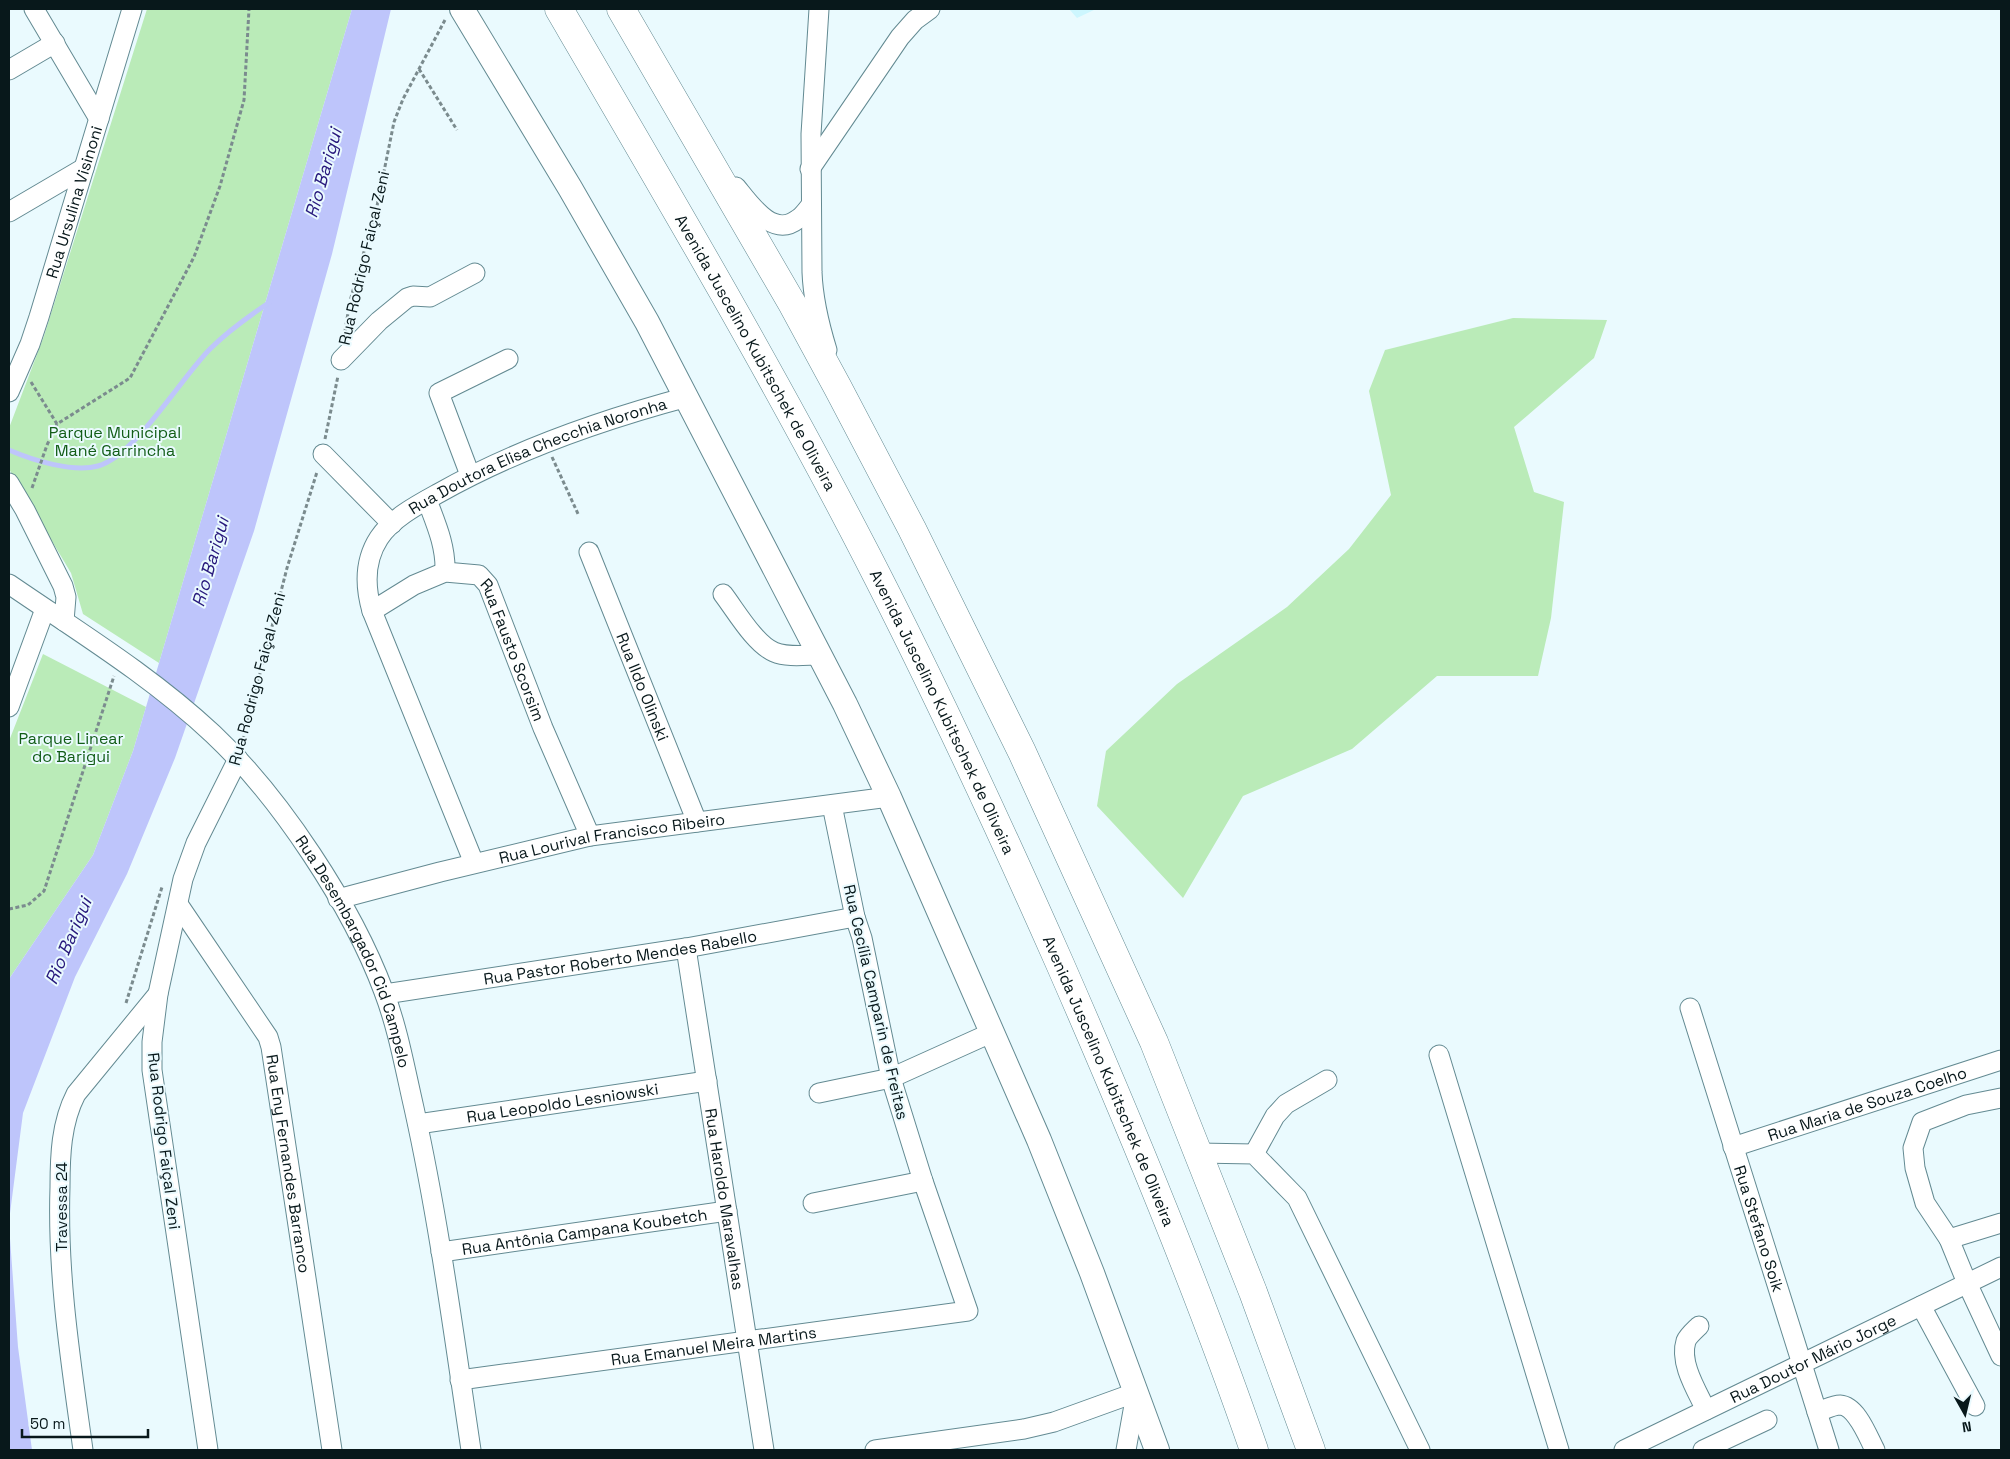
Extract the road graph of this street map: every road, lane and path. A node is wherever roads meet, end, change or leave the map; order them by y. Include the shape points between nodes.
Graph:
1 (34, 9) edge
2 (132, 9) edge
3 (249, 9) edge
4 (559, 9) edge
5 (621, 9) edge
6 (819, 9) edge
7 (930, 9) edge
8 (454, 13) edge
9 (54, 44) junction
10 (418, 69) junction
11 (9, 70) edge
12 (99, 119) junction
13 (456, 130) dead end
14 (693, 131) junction
15 (84, 168) junction
16 (810, 169) junction
17 (812, 205) junction
18 (9, 212) edge
19 (475, 273) dead end
20 (508, 359) dead end
21 (341, 360) junction
22 (21, 366) junction
23 (838, 388) junction
24 (9, 392) edge
25 (687, 397) junction
26 (57, 424) junction
27 (546, 442) junction
28 (323, 454) junction
29 (38, 472) dead end
30 (470, 475) junction
31 (9, 483) edge
32 (427, 500) junction
33 (579, 516) dead end
34 (392, 524) junction
35 (589, 552) dead end
36 (445, 572) junction
37 (9, 584) edge
38 (723, 594) dead end
39 (45, 609) junction
40 (372, 611) junction
41 (64, 621) junction
42 (821, 655) junction
43 (120, 659) junction
44 (9, 707) edge
45 (238, 759) junction
46 (889, 797) junction
47 (832, 805) junction
48 (697, 822) junction
49 (590, 836) junction
50 (474, 863) junction
51 (163, 882) dead end
52 (338, 900) junction
53 (178, 904) junction
54 (9, 908) edge
55 (855, 917) junction
56 (686, 948) junction
57 (158, 994) junction
58 (384, 994) junction
59 (1690, 1008) dead end
60 (124, 1009) dead end
61 (993, 1032) junction
62 (1439, 1055) dead end
63 (2001, 1060) edge
64 (891, 1078) junction
65 (1327, 1080) dead end
66 (707, 1081) junction
67 (819, 1093) dead end
68 (2001, 1098) edge
69 (418, 1124) junction
70 (1734, 1147) junction
71 (1198, 1153) junction
72 (1254, 1154) junction
73 (923, 1181) junction
74 (813, 1203) dead end
75 (727, 1211) junction
76 (2001, 1223) edge
77 (1950, 1239) junction
78 (441, 1252) junction
79 (2001, 1267) edge
80 (1967, 1283) junction
81 (1920, 1306) junction
82 (968, 1310) joint
83 (1699, 1326) dead end
84 (747, 1341) junction
85 (1999, 1347) edge
86 (1802, 1364) junction
87 (460, 1380) junction
88 (1137, 1392) junction
89 (1975, 1406) dead end
90 (1706, 1410) junction
91 (1817, 1412) junction
92 (1767, 1420) dead end
93 (1647, 1445) edge
94 (1311, 1448) edge
95 (83, 1450) edge
96 (208, 1450) edge
97 (332, 1450) edge
98 (471, 1450) edge
99 (764, 1450) edge
100 (875, 1450) edge
101 (1126, 1450) edge
102 (1157, 1450) edge
103 (1254, 1450) edge
104 (1420, 1450) edge
105 (1559, 1450) edge
106 (1624, 1450) edge
107 (1703, 1450) edge
108 (1829, 1450) edge
109 (1875, 1450) edge

1 - 9 street
2 - 12 street, Rua Ursulina Visinoni
3 - 26 path via 244,100 220,186 194,257 130,378
4 - 103 highway, Avenida Juscelino Kubitschek de Oliveira via 760,357 868,557 954,732 1030,895 1144,1158
5 - 14 highway
6 - 16 street
7 - 16 street via 900,37
8 - 10 path, Rua Rodrigo Faiçal Zeni
8 - 25 main road via 603,245
9 - 11 street
9 - 12 street
10 - 13 path
10 - 21 path, Rua Rodrigo Faiçal Zeni via 394,122 377,206 350,301
12 - 15 street, Rua Ursulina Visinoni
14 - 17 street via 754,210 765,219 786,225 797,220
14 - 23 highway
15 - 18 street
15 - 22 street, Rua Ursulina Visinoni via 40,317
16 - 17 street
17 - 23 street via 813,295
19 - 21 street via 430,297 407,298
20 - 30 street via 439,393
21 - 28 path, Rua Rodrigo Faiçal Zeni
22 - 24 street, Rua Ursulina Visinoni
22 - 26 path
23 - 71 highway via 1022,752 1135,999
25 - 27 street, Rua Doutora Elisa Checchia Noronha via 612,418
25 - 42 main road
26 - 29 path
27 - 30 street, Rua Doutora Elisa Checchia Noronha
27 - 33 path
28 - 34 street
28 - 45 path, Rua Rodrigo Faiçal Zeni via 289,561
30 - 32 street, Rua Doutora Elisa Checchia Noronha
31 - 41 street via 63,586 66,597
32 - 34 street, Rua Doutora Elisa Checchia Noronha
32 - 36 street via 442,539
34 - 40 street, Rua Doutora Elisa Checchia Noronha via 379,538 371,554 366,591
35 - 48 street, Rua Ildo Olinski
36 - 40 street, Rua Fausto Scorsim via 414,585
36 - 49 street, Rua Fausto Scorsim via 479,575 488,585 543,728
37 - 39 street, Rua Desembargador Cid Campelo
38 - 42 street via 761,644 787,655
39 - 41 street, Rua Desembargador Cid Campelo
39 - 44 street
40 - 50 street, Rua Doutora Elisa Checchia Noronha
41 - 43 street, Rua Desembargador Cid Campelo
42 - 46 main road
43 - 45 street, Rua Desembargador Cid Campelo via 174,700
43 - 54 path via 44,891 28,905
45 - 52 street, Rua Desembargador Cid Campelo via 287,821
45 - 53 street, Rua Rodrigo Faiçal Zeni via 188,862
46 - 47 street, Rua Lourival Francisco Ribeiro
46 - 61 main road
47 - 48 street, Rua Lourival Francisco Ribeiro
47 - 55 street, Rua Cecília Camparin de Freitas
48 - 49 street, Rua Lourival Francisco Ribeiro
49 - 50 street, Rua Lourival Francisco Ribeiro
50 - 52 street, Rua Lourival Francisco Ribeiro
51 - 60 path
52 - 58 street, Rua Desembargador Cid Campelo
53 - 57 street, Rua Rodrigo Faiçal Zeni
53 - 97 street, Rua Eny Fernandes Barranco via 268,1037 271,1047
55 - 56 street, Rua Pastor Roberto Mendes Rabello
55 - 64 street, Rua Cecília Camparin de Freitas
56 - 58 street, Rua Pastor Roberto Mendes Rabello
56 - 66 street, Rua Haroldo Maravalhas
57 - 95 street, Travessa 24 via 76,1094 68,1109 64,1133 59,1203 62,1284
57 - 96 street, Rua Rodrigo Faiçal Zeni via 152,1070
58 - 69 street, Rua Desembargador Cid Campelo
59 - 70 street, Rua Stefano Soik
61 - 64 street
61 - 88 main road
62 - 105 street
63 - 70 street, Rua Maria de Souza Coelho
64 - 67 street
64 - 73 street, Rua Cecília Camparin de Freitas
65 - 72 street via 1286,1104
66 - 69 street, Rua Leopoldo Lesniowski
66 - 75 street, Rua Haroldo Maravalhas
68 - 77 street via 1966,1105 1922,1122 1913,1148 1915,1168 1925,1203
69 - 78 street, Rua Desembargador Cid Campelo
70 - 86 street, Rua Stefano Soik
71 - 72 street
71 - 94 highway
72 - 104 street via 1297,1198
73 - 74 street
73 - 82 street, Rua Cecília Camparin de Freitas
75 - 78 street, Rua Antônia Campana Koubetch
75 - 84 street, Rua Haroldo Maravalhas
76 - 77 street
77 - 80 street
78 - 87 street, Rua Desembargador Cid Campelo
79 - 80 street, Rua Doutor Mário Jorge
80 - 81 street, Rua Doutor Mário Jorge
80 - 85 street
81 - 86 street, Rua Doutor Mário Jorge
81 - 89 street
82 - 84 street, Rua Emanuel Meira Martins
83 - 90 street via 1687,1340 1684,1354
84 - 87 street, Rua Emanuel Meira Martins
84 - 99 street, Rua Haroldo Maravalhas
86 - 90 street, Rua Doutor Mário Jorge
86 - 91 street, Rua Stefano Soik
87 - 98 street, Rua Desembargador Cid Campelo
88 - 100 street via 1054,1422 1024,1429
88 - 101 street
88 - 102 main road
90 - 93 street, Rua Doutor Mário Jorge
91 - 108 street, Rua Stefano Soik
91 - 109 street via 1837,1405 1847,1407 1860,1420
92 - 107 street
93 - 106 street, Rua Doutor Mário Jorge

